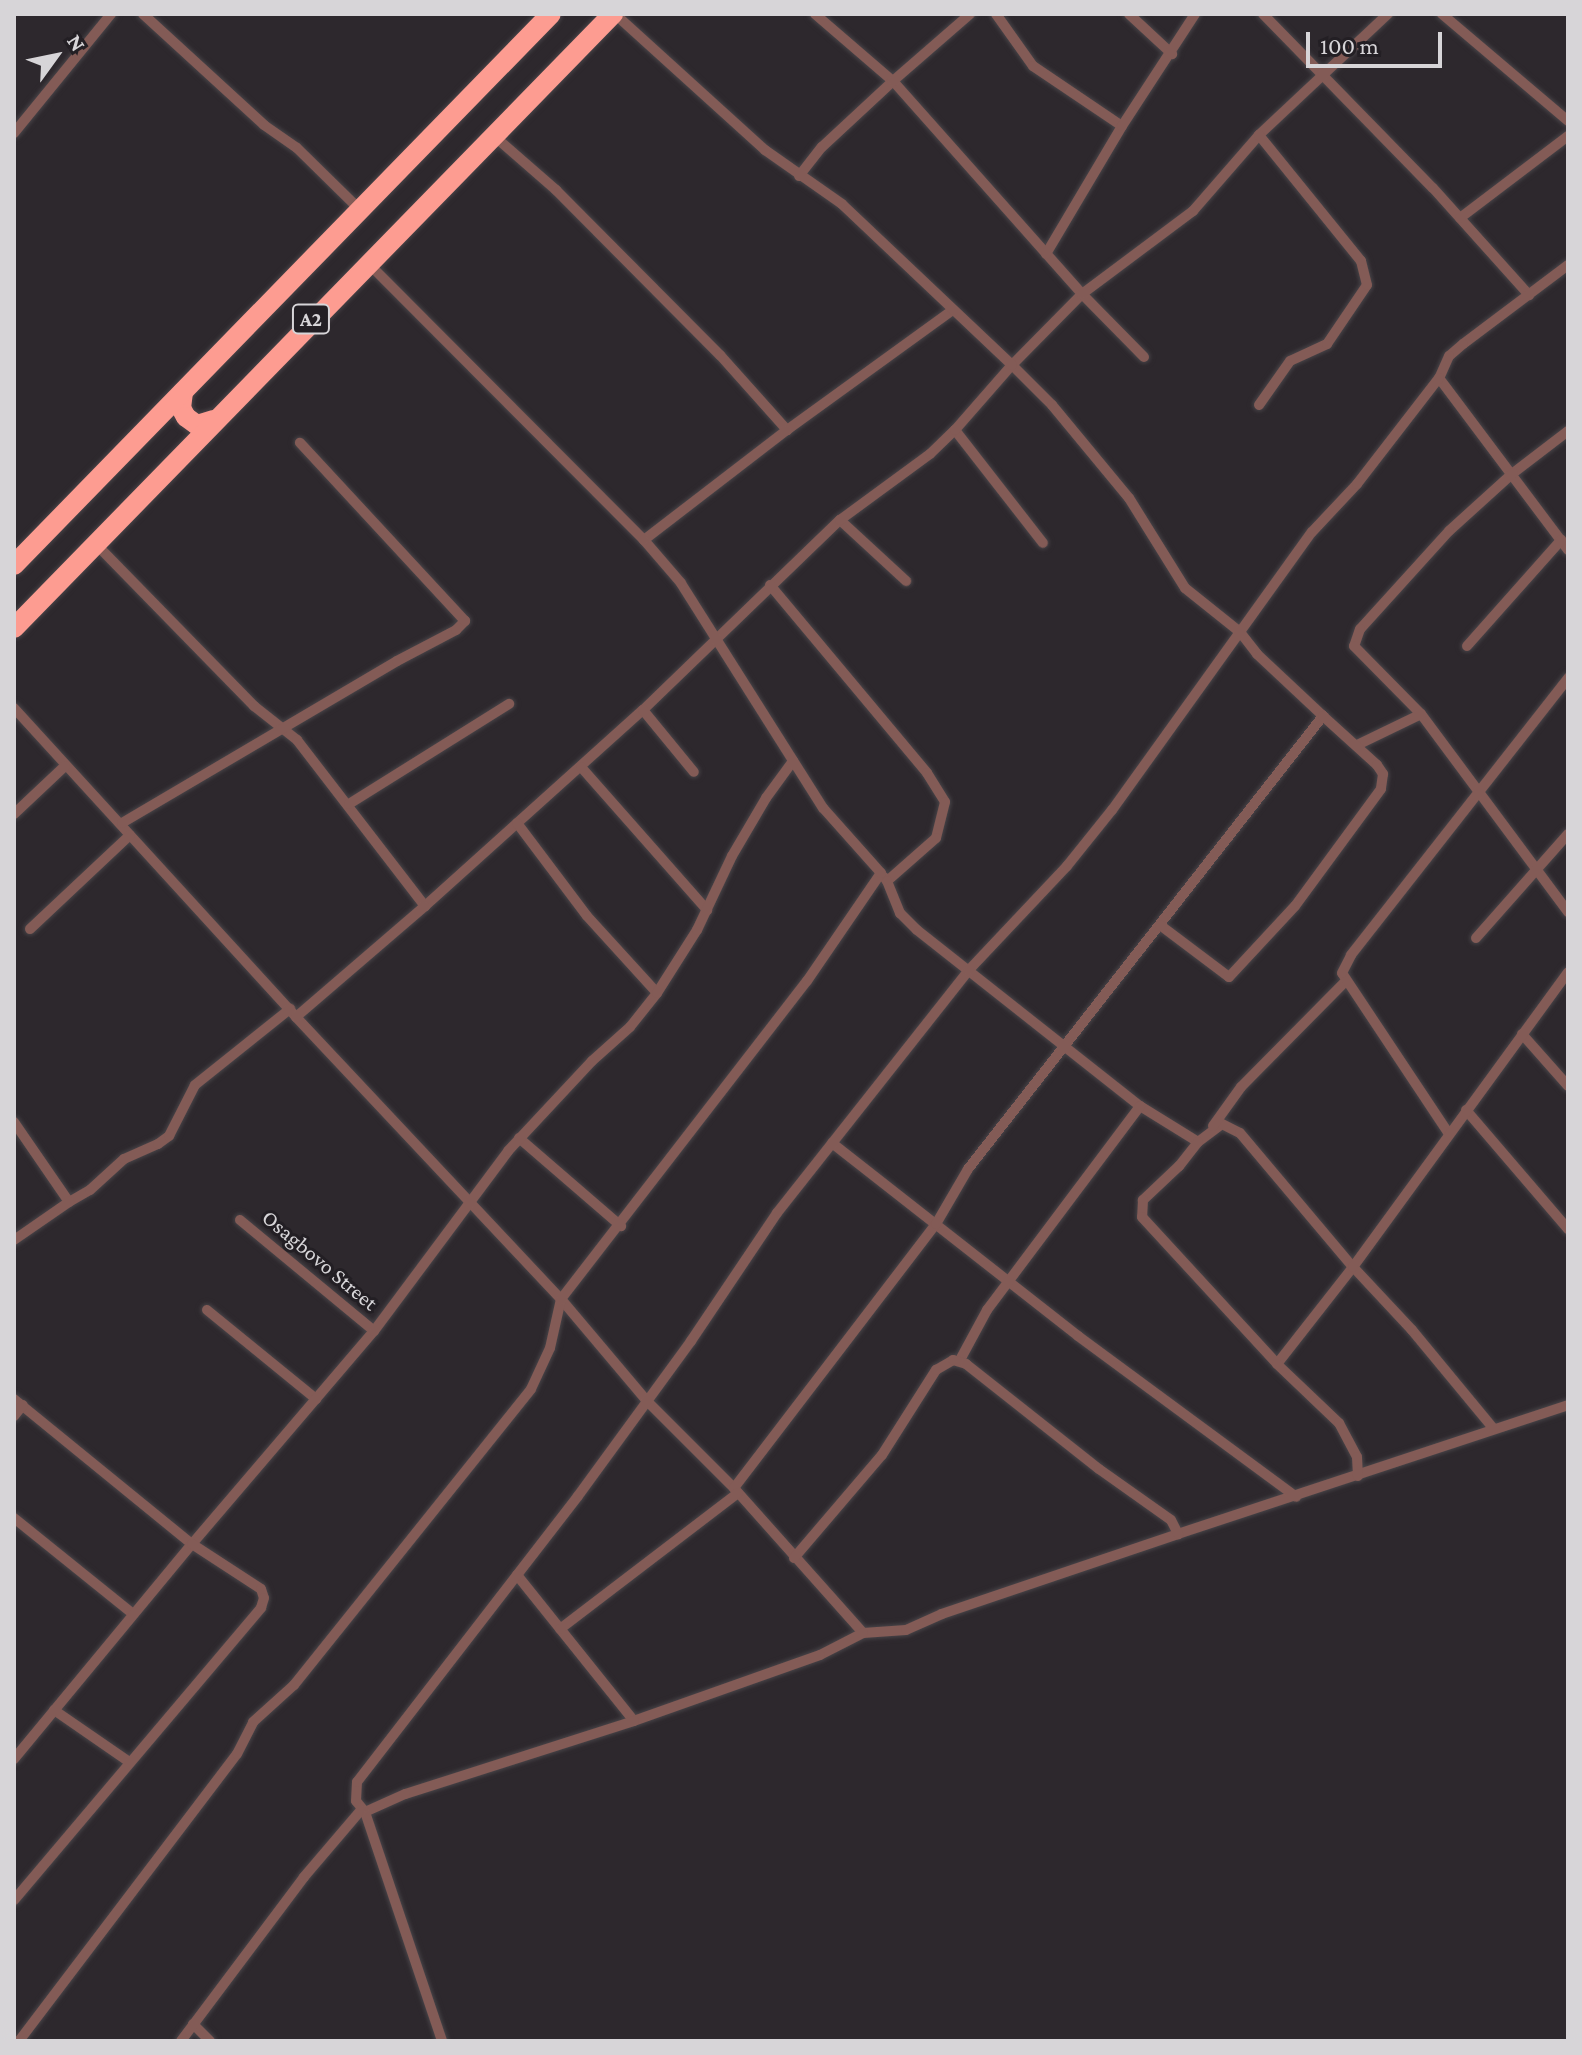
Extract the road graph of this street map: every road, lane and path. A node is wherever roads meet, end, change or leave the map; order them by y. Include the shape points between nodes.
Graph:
1 (111, 14) edge
2 (143, 14) edge
3 (551, 14) edge
4 (614, 14) edge
5 (815, 14) edge
6 (970, 14) edge
7 (996, 14) edge
8 (1129, 14) edge
9 (1195, 14) edge
10 (1263, 14) edge
11 (1388, 14) edge
12 (1442, 14) edge
13 (1172, 54) junction
14 (1322, 73) junction
15 (893, 81) junction
16 (1568, 121) edge
17 (1122, 126) junction
18 (14, 133) edge
19 (493, 135) junction
20 (1259, 135) junction
21 (1568, 136) edge
22 (799, 176) junction
23 (360, 210) junction
24 (1460, 218) junction
25 (1046, 254) junction
26 (367, 262) junction
27 (1568, 265) edge
28 (1082, 294) junction
29 (1529, 295) junction
30 (953, 310) junction
31 (1144, 357) dead end
32 (1012, 365) junction
33 (1439, 378) junction
34 (183, 392) junction
35 (1259, 405) dead end
36 (213, 420) junction
37 (787, 430) junction
38 (955, 430) junction
39 (1568, 431) edge
40 (300, 443) dead end
41 (1513, 473) junction
42 (840, 520) junction
43 (644, 540) junction
44 (1561, 540) junction
45 (95, 543) junction
46 (1043, 543) dead end
47 (1568, 550) edge
48 (14, 565) edge
49 (906, 581) dead end
50 (770, 585) junction
51 (14, 628) edge
52 (1240, 632) junction
53 (717, 636) junction
54 (1467, 646) dead end
55 (1568, 678) edge
56 (509, 704) dead end
57 (14, 708) edge
58 (643, 710) junction
59 (1421, 714) junction
60 (1323, 716) junction
61 (282, 729) junction
62 (1357, 745) junction
63 (793, 761) junction
64 (65, 766) junction
65 (581, 767) junction
66 (694, 772) dead end
67 (1480, 791) junction
68 (349, 804) junction
69 (14, 814) edge
70 (122, 823) junction
71 (517, 823) junction
72 (1568, 834) edge
73 (130, 835) junction
74 (1537, 873) junction
75 (884, 877) junction
76 (425, 906) junction
77 (707, 910) junction
78 (1568, 912) edge
79 (1160, 925) junction
80 (30, 929) dead end
81 (1476, 938) dead end
82 (968, 971) junction
83 (1568, 972) edge
84 (1346, 981) junction
85 (657, 993) junction
86 (293, 1013) junction
87 (1522, 1034) junction
88 (1064, 1047) junction
89 (1568, 1086) edge
90 (1140, 1106) junction
91 (1466, 1110) junction
92 (14, 1122) edge
93 (1209, 1131) junction
94 (1449, 1134) junction
95 (519, 1138) junction
96 (1198, 1142) junction
97 (832, 1143) junction
98 (69, 1202) junction
99 (471, 1203) junction
100 (240, 1220) dead end
101 (936, 1224) junction
102 (621, 1226) junction
103 (1568, 1229) edge
104 (14, 1240) edge
105 (1353, 1267) junction
106 (1010, 1280) junction
107 (561, 1299) junction
108 (207, 1310) dead end
109 (374, 1331) junction
110 (960, 1360) junction
111 (1277, 1364) junction
112 (316, 1399) junction
113 (647, 1401) junction
114 (18, 1402) edge
115 (1568, 1405) edge
116 (14, 1416) edge
117 (1493, 1428) junction
118 (1358, 1476) junction
119 (736, 1491) junction
120 (1296, 1497) junction
121 (14, 1518) edge
122 (1178, 1534) junction
123 (192, 1544) junction
124 (794, 1558) junction
125 (517, 1575) junction
126 (133, 1614) junction
127 (560, 1629) junction
128 (863, 1633) junction
129 (54, 1710) junction
130 (634, 1721) junction
131 (14, 1759) edge
132 (128, 1761) junction
133 (363, 1811) junction
134 (14, 1900) edge
135 (193, 2024) junction
136 (19, 2041) edge
137 (181, 2041) edge
138 (210, 2041) edge
139 (442, 2041) edge

1 - 18 street
2 - 23 street
3 - 23 highway, A2
4 - 19 highway, A2
4 - 22 street
5 - 15 street
6 - 15 street
7 - 17 street via 1033,66
8 - 13 street
9 - 13 street
10 - 14 street
11 - 14 street
12 - 16 street
13 - 17 street
14 - 20 street
14 - 24 street
15 - 22 street via 822,147
15 - 25 street
17 - 25 street
19 - 26 highway, A2
19 - 37 street via 556,190
20 - 28 street via 1193,211
20 - 35 street via 1361,261 1367,285 1327,344 1290,361
21 - 24 street
22 - 30 street via 842,204
23 - 34 highway, A2
24 - 29 street
25 - 28 street
26 - 36 highway, A2
26 - 43 street
27 - 29 street
28 - 31 street
28 - 32 street
29 - 33 street via 1449,356
30 - 32 street
30 - 37 street
32 - 38 street
32 - 52 street via 1129,498 1185,588
33 - 41 street
33 - 52 street via 1357,484 1312,532
34 - 36 highway via 186,417 197,425
34 - 48 highway, A2
36 - 45 highway, A2
37 - 43 street
38 - 42 street
38 - 46 street
39 - 41 street
40 - 61 street via 465,621
41 - 44 street
41 - 59 street via 1449,531 1355,638 1359,652
42 - 49 street
42 - 50 street
43 - 53 street
44 - 47 street
44 - 54 street
45 - 51 highway, A2
45 - 61 street
50 - 53 street
50 - 75 street via 927,773 945,802 936,838
52 - 60 street
52 - 82 street via 1112,810
53 - 58 street
53 - 63 street
55 - 67 street
56 - 68 street
57 - 64 street
58 - 65 street
58 - 66 street
59 - 62 street
59 - 67 street
60 - 62 street
60 - 79 street
61 - 68 street
61 - 70 street
62 - 79 street via 1383,774 1381,789 1295,906 1229,977
63 - 75 street via 823,808
63 - 77 street via 732,856
64 - 69 street
64 - 70 street
65 - 71 street
65 - 77 street
67 - 74 street
67 - 84 street via 1351,955 1342,973
68 - 76 street
70 - 73 street
71 - 76 street
71 - 85 street via 587,916
72 - 74 street
73 - 80 street
73 - 86 street
74 - 78 street
74 - 81 street
75 - 82 street via 900,913
75 - 102 street
76 - 86 street
77 - 85 street
79 - 88 street
82 - 88 street
82 - 97 street
83 - 87 street
84 - 93 street via 1241,1087
84 - 94 street
85 - 95 street
86 - 98 street via 195,1085 169,1136 124,1159
86 - 99 street
87 - 89 street
87 - 91 street
88 - 90 street
88 - 101 street via 968,1169
90 - 96 street
90 - 106 street
91 - 94 street
91 - 103 street
92 - 98 street
93 - 96 street
93 - 105 street via 1222,1124 1240,1133
94 - 105 street
95 - 99 street
95 - 102 street
96 - 111 street via 1143,1200 1142,1217
97 - 101 street
97 - 113 street
98 - 104 street
99 - 107 street
99 - 109 street
100 - 109 street, Osagbovo Street
101 - 106 street
101 - 119 street
102 - 107 street
105 - 111 street
105 - 117 street
106 - 110 street
106 - 120 street
107 - 113 street
107 - 136 street via 550,1348 531,1389 294,1685 253,1722 237,1754
108 - 112 street
109 - 112 street
110 - 122 street via 1171,1520
110 - 124 street via 936,1370 882,1455
111 - 118 street via 1339,1423 1357,1457
112 - 123 street
113 - 119 street
113 - 125 street
114 - 116 street
114 - 123 street
115 - 117 street
117 - 118 street
118 - 120 street
119 - 124 street
119 - 127 street
120 - 122 street
121 - 126 street
122 - 128 street via 906,1630
123 - 126 street
123 - 132 street via 255,1582 264,1598 261,1608
124 - 128 street
125 - 127 street
125 - 133 street via 357,1782
126 - 129 street
127 - 130 street
128 - 130 street via 820,1655
129 - 131 street
129 - 132 street
130 - 133 street
132 - 134 street
133 - 135 street via 304,1877
133 - 139 street
135 - 137 street
135 - 138 street

